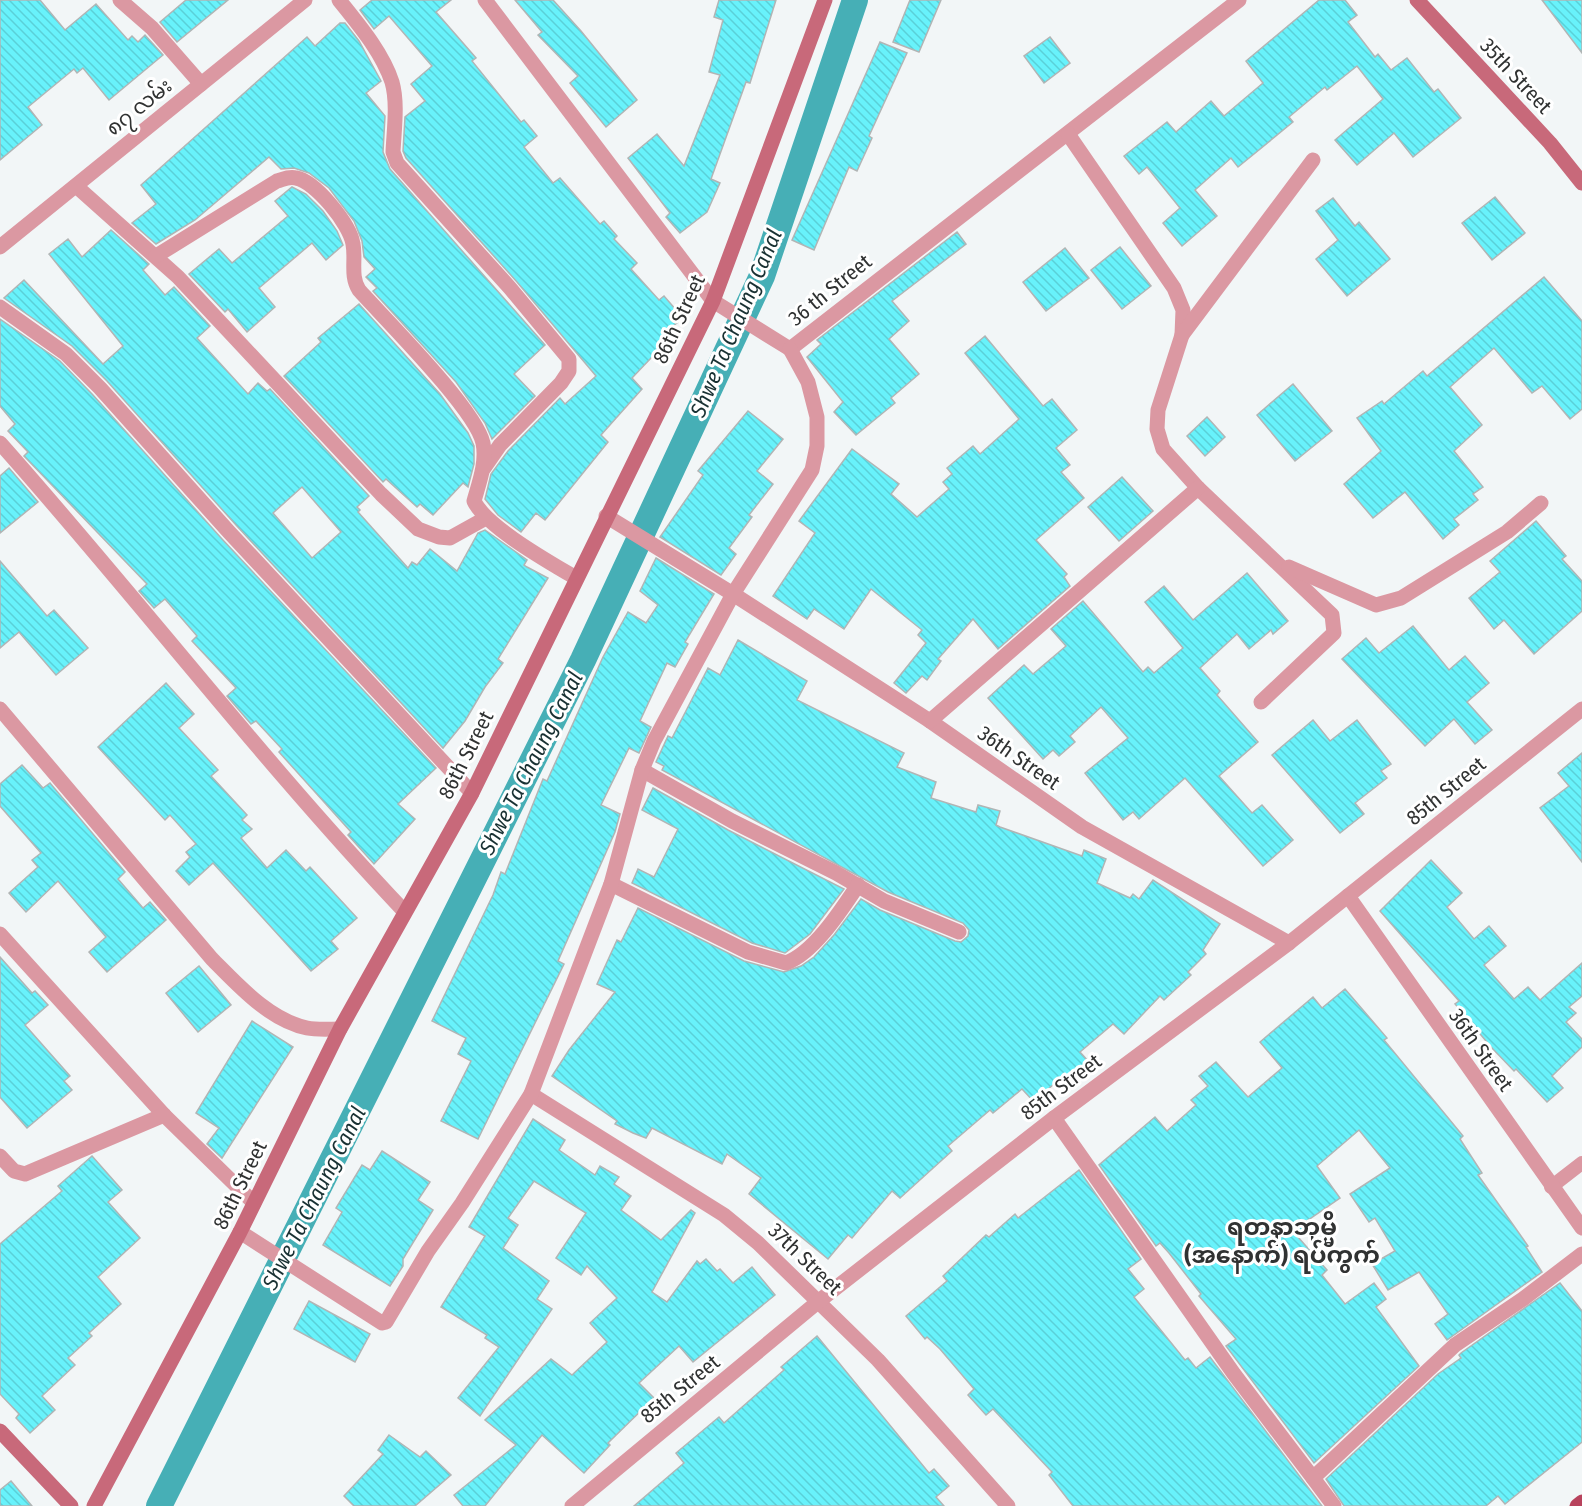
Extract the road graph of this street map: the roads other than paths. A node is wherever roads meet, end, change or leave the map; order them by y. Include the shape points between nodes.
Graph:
1 (120, 0) edge
2 (305, 0) edge
3 (339, 0) edge
4 (485, 0) edge
5 (825, 0) edge
6 (1239, 0) edge
7 (1417, 0) edge
8 (201, 84) junction
9 (1068, 134) junction
10 (1313, 160) dead end
11 (1582, 183) edge
12 (75, 186) junction
13 (0, 248) edge
14 (156, 256) junction
15 (713, 301) junction
16 (0, 307) edge
17 (1182, 335) junction
18 (790, 348) junction
19 (0, 442) edge
20 (483, 469) junction
21 (1198, 488) junction
22 (1541, 503) dead end
23 (606, 516) junction
24 (486, 518) junction
25 (1240, 529) junction
26 (576, 578) junction
27 (733, 594) junction
28 (1261, 702) dead end
29 (0, 709) edge
30 (1582, 709) edge
31 (930, 721) junction
32 (642, 770) junction
33 (472, 793) junction
34 (611, 884) junction
35 (858, 885) junction
36 (1348, 896) junction
37 (404, 911) junction
38 (959, 932) dead end
39 (0, 934) edge
40 (1289, 943) junction
41 (340, 1029) junction
42 (531, 1094) junction
43 (164, 1115) junction
44 (1054, 1118) junction
45 (0, 1156) edge
46 (1582, 1163) edge
47 (1551, 1187) junction
48 (254, 1203) junction
49 (1582, 1228) edge
50 (240, 1232) junction
51 (1582, 1254) edge
52 (819, 1301) junction
53 (0, 1431) edge
54 (1313, 1478) junction
55 (1582, 1502) edge
56 (71, 1506) edge
57 (94, 1506) edge
58 (572, 1506) edge
59 (1008, 1506) edge
60 (1334, 1506) edge
61 (1577, 1506) edge

1 - 8 street via 152,28
2 - 8 street, ၈၇ လမ်း
3 - 20 street via 378,54 392,84 393,152 397,162 569,359 569,371 561,383 500,445
4 - 15 street, 36 th Street
5 - 15 main road, 86th Street
6 - 9 street, 36 th Street
7 - 11 main road, 35th Street via 1550,143
8 - 12 street, ၈၇ လမ်း
9 - 17 street via 1174,288 1183,310
9 - 18 street, 36 th Street
10 - 17 street
12 - 13 street, ၈၇ လမ်း
12 - 14 street
14 - 20 street via 277,181 287,177 307,182 350,233 354,280 359,290 475,425 483,440
14 - 24 street via 418,530 450,538
15 - 18 street, 36 th Street
15 - 23 main road, 86th Street
16 - 33 street via 66,354 100,388
17 - 21 street via 1158,410 1158,429 1163,449
18 - 27 street via 808,382 817,417 812,470
19 - 37 street
20 - 24 street via 474,501
21 - 25 street
21 - 31 street
22 - 25 street via 1507,532 1401,598 1376,605 1278,562
23 - 26 main road, 86th Street
23 - 27 street, 36th Street
24 - 26 street
25 - 28 street via 1332,615 1334,633
26 - 33 main road, 86th Street
27 - 31 street, 36th Street
27 - 32 street via 680,689
29 - 41 street via 234,981 269,1010 288,1020 306,1028
30 - 36 street, 85th Street
31 - 40 street, 36th Street via 1082,827
32 - 34 street
32 - 35 street
33 - 37 main road, 86th Street
34 - 35 street via 748,952 786,963 800,956 819,936
34 - 42 street
35 - 38 street via 884,901
36 - 40 street, 85th Street
36 - 47 street, 36th Street
37 - 41 main road, 86th Street
39 - 43 street
40 - 44 street, 85th Street
41 - 48 main road, 86th Street
42 - 50 street via 428,1251 387,1322 382,1323
42 - 52 street, 37th Street via 724,1215
43 - 45 street via 25,1174 14,1171
43 - 48 street
44 - 52 street, 85th Street
44 - 54 street via 1234,1374
46 - 47 lane
47 - 49 street, 36th Street
48 - 50 main road, 86th Street
50 - 57 main road, 86th Street
51 - 54 street via 1455,1345
52 - 58 street, 85th Street
52 - 59 street, 37th Street via 933,1418
53 - 56 main road
54 - 60 street
55 - 61 main road

